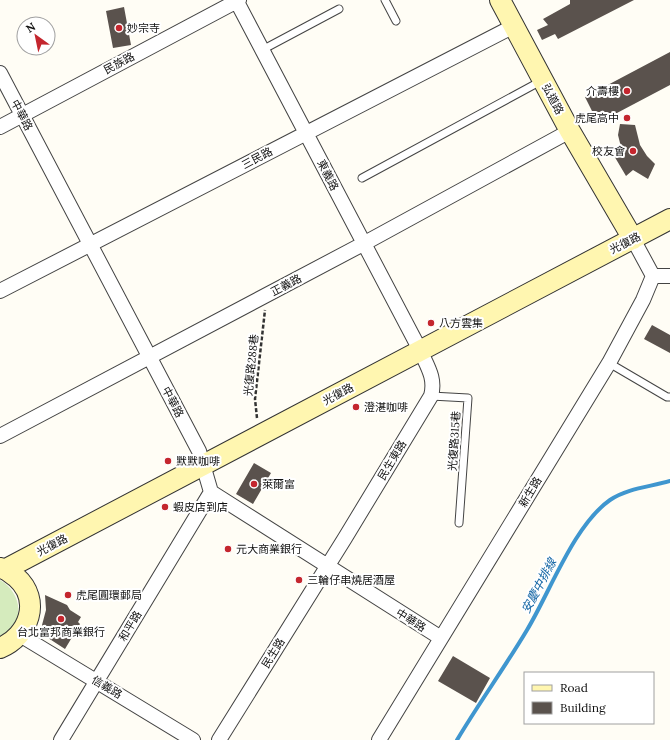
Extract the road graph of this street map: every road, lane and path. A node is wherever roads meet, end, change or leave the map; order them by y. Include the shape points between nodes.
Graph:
1 (237, 0) edge
2 (385, 0) edge
3 (500, 0) edge
4 (339, 9) dead end
5 (396, 21) dead end
6 (514, 26) junction
7 (262, 50) junction
8 (0, 73) edge
9 (543, 80) junction
10 (22, 115) junction
11 (0, 127) edge
12 (570, 131) junction
13 (306, 132) junction
14 (362, 178) dead end
15 (670, 219) edge
16 (632, 239) junction
17 (363, 244) junction
18 (91, 245) junction
19 (653, 276) junction
20 (670, 276) edge
21 (0, 291) edge
22 (267, 295) junction
23 (420, 350) junction
24 (149, 357) junction
25 (609, 364) junction
26 (430, 396) junction
27 (670, 397) edge
28 (0, 436) edge
29 (259, 437) junction
30 (203, 466) junction
31 (211, 492) junction
32 (459, 523) dead end
33 (327, 567) junction
34 (3, 569) edge
35 (20, 635) junction
36 (441, 638) junction
37 (0, 648) edge
38 (96, 681) junction
39 (61, 740) edge
40 (193, 740) edge
41 (219, 740) edge
42 (379, 740) edge

1 - 7 street, 東義路
1 - 10 street, 民族路
2 - 5 lane
3 - 6 street, 弘道路
4 - 7 lane
6 - 9 street, 弘道路
6 - 13 street, 三民路
7 - 13 street, 東義路
8 - 10 street, 中華路
9 - 12 street, 弘道路
9 - 14 lane
10 - 11 street, 民族路
10 - 18 street, 中華路
12 - 16 street, 弘道路
12 - 17 street, 正義路
13 - 17 street, 東義路
13 - 18 street, 三民路
15 - 16 street, 光復路
16 - 19 street
16 - 23 street, 光復路
17 - 22 street, 正義路
17 - 23 street, 東義路
18 - 21 street, 三民路
18 - 24 street, 中華路
19 - 20 street
19 - 25 street, 新生路
22 - 24 street, 正義路
22 - 29 path, 光復路288巷 via 255,399
23 - 26 street, 民生東路 via 433,379
23 - 29 street, 光復路
24 - 28 street, 正義路
24 - 30 street, 中華路 via 198,451
25 - 27 lane
25 - 36 street, 新生路
26 - 32 lane, 光復路315巷 via 468,398
26 - 33 street, 民生東路
29 - 30 street, 光復路
30 - 31 street, 中華路
30 - 34 street, 光復路
31 - 33 street, 中華路
31 - 38 street, 和平路
33 - 36 street, 中華路
33 - 41 street, 民生路
34 - 35 street, 光復路 via 20,581 29,600 28,620
35 - 37 street
35 - 38 street, 信義路
36 - 42 street, 新生路
38 - 39 street, 和平路
38 - 40 street, 信義路

